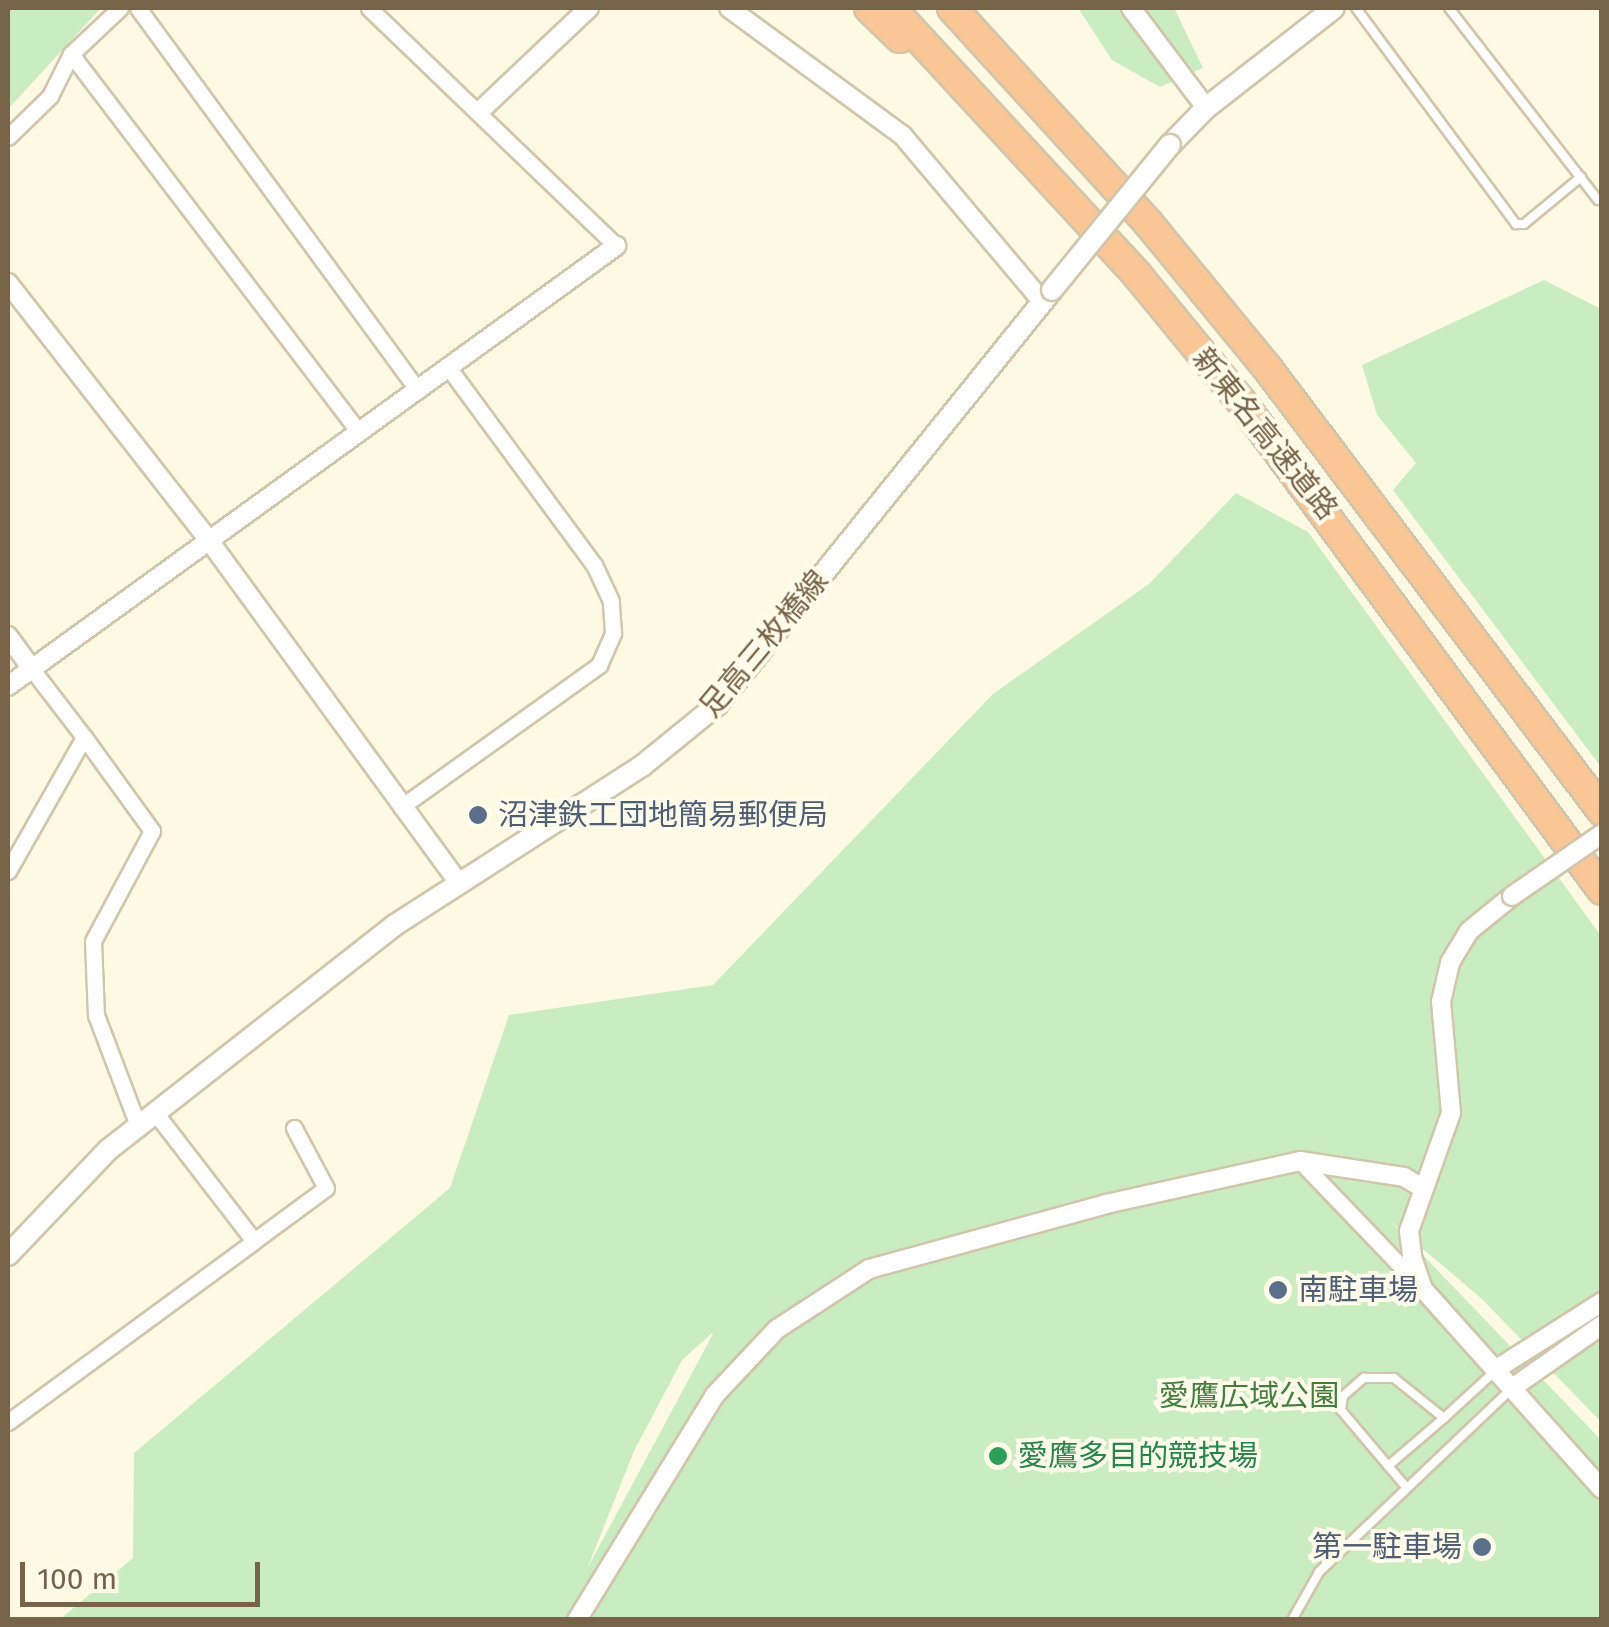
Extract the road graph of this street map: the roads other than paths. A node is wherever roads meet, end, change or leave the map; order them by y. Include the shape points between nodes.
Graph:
1 (120, 8) edge
2 (138, 8) edge
3 (370, 8) edge
4 (589, 8) edge
5 (729, 8) edge
6 (869, 8) edge
7 (892, 8) edge
8 (952, 8) edge
9 (1131, 8) edge
10 (1334, 8) edge
11 (1356, 8) edge
12 (1450, 8) edge
13 (70, 54) junction
14 (1206, 108) junction
15 (481, 110) junction
16 (8, 137) edge
17 (1580, 178) junction
18 (1598, 200) dead end
19 (616, 246) joint
20 (1138, 276) junction
21 (8, 283) edge
22 (1047, 296) junction
23 (450, 370) junction
24 (418, 390) junction
25 (356, 430) junction
26 (208, 539) junction
27 (8, 636) edge
28 (31, 668) junction
29 (8, 686) edge
30 (84, 737) junction
31 (401, 807) junction
32 (1602, 812) edge
33 (1602, 834) edge
34 (8, 871) edge
35 (457, 881) junction
36 (1602, 890) edge
37 (148, 1122) junction
38 (294, 1128) dead end
39 (1300, 1161) junction
40 (1424, 1189) junction
41 (254, 1241) junction
42 (8, 1254) edge
43 (1423, 1289) junction
44 (1602, 1302) edge
45 (1602, 1326) edge
46 (1498, 1368) junction
47 (1514, 1386) junction
48 (1444, 1418) junction
49 (8, 1422) edge
50 (1388, 1466) junction
51 (1406, 1487) junction
52 (1602, 1488) edge
53 (577, 1620) edge
54 (1292, 1620) edge

1 - 13 street
2 - 24 street
3 - 15 street
4 - 15 street
5 - 22 street via 902,136
6 - 20 highway
7 - 20 highway, 新東名高速道路
8 - 32 highway, 新東名高速道路 via 1148,224 1377,508
9 - 14 street
10 - 14 main road, 足高三枚橋線
11 - 17 lane via 1516,224
12 - 17 lane
13 - 16 street via 50,96
13 - 25 street
14 - 22 main road, 足高三枚橋線, bridge
15 - 19 street
17 - 18 lane
19 - 23 street
20 - 36 highway, 新東名高速道路 via 1346,536
21 - 26 street
22 - 35 main road, 足高三枚橋線 via 718,704 642,766
23 - 24 street
23 - 31 street via 594,565 612,601 613,632 599,664
24 - 25 street
25 - 26 street
26 - 28 street
26 - 31 street
27 - 28 street
28 - 29 street
28 - 30 street
30 - 34 street
30 - 37 street via 152,831 93,941 96,1014
31 - 35 street
33 - 40 street, bridge via 1469,932 1450,962 1441,1001 1451,1113
35 - 37 main road, 足高三枚橋線
37 - 41 street
37 - 42 main road, 足高三枚橋線 via 108,1150
38 - 41 street via 326,1188
39 - 40 street via 1404,1176
39 - 43 street
39 - 53 street via 919,1252 870,1269 814,1301 744,1360 714,1396
40 - 43 street via 1409,1230
41 - 49 street
43 - 46 street
44 - 46 street
45 - 47 street
46 - 47 street
46 - 48 lane
47 - 51 lane
47 - 52 street
48 - 50 lane
48 - 50 lane via 1394,1378 1364,1378 1343,1396 1341,1410
50 - 51 lane
51 - 54 lane via 1320,1572

